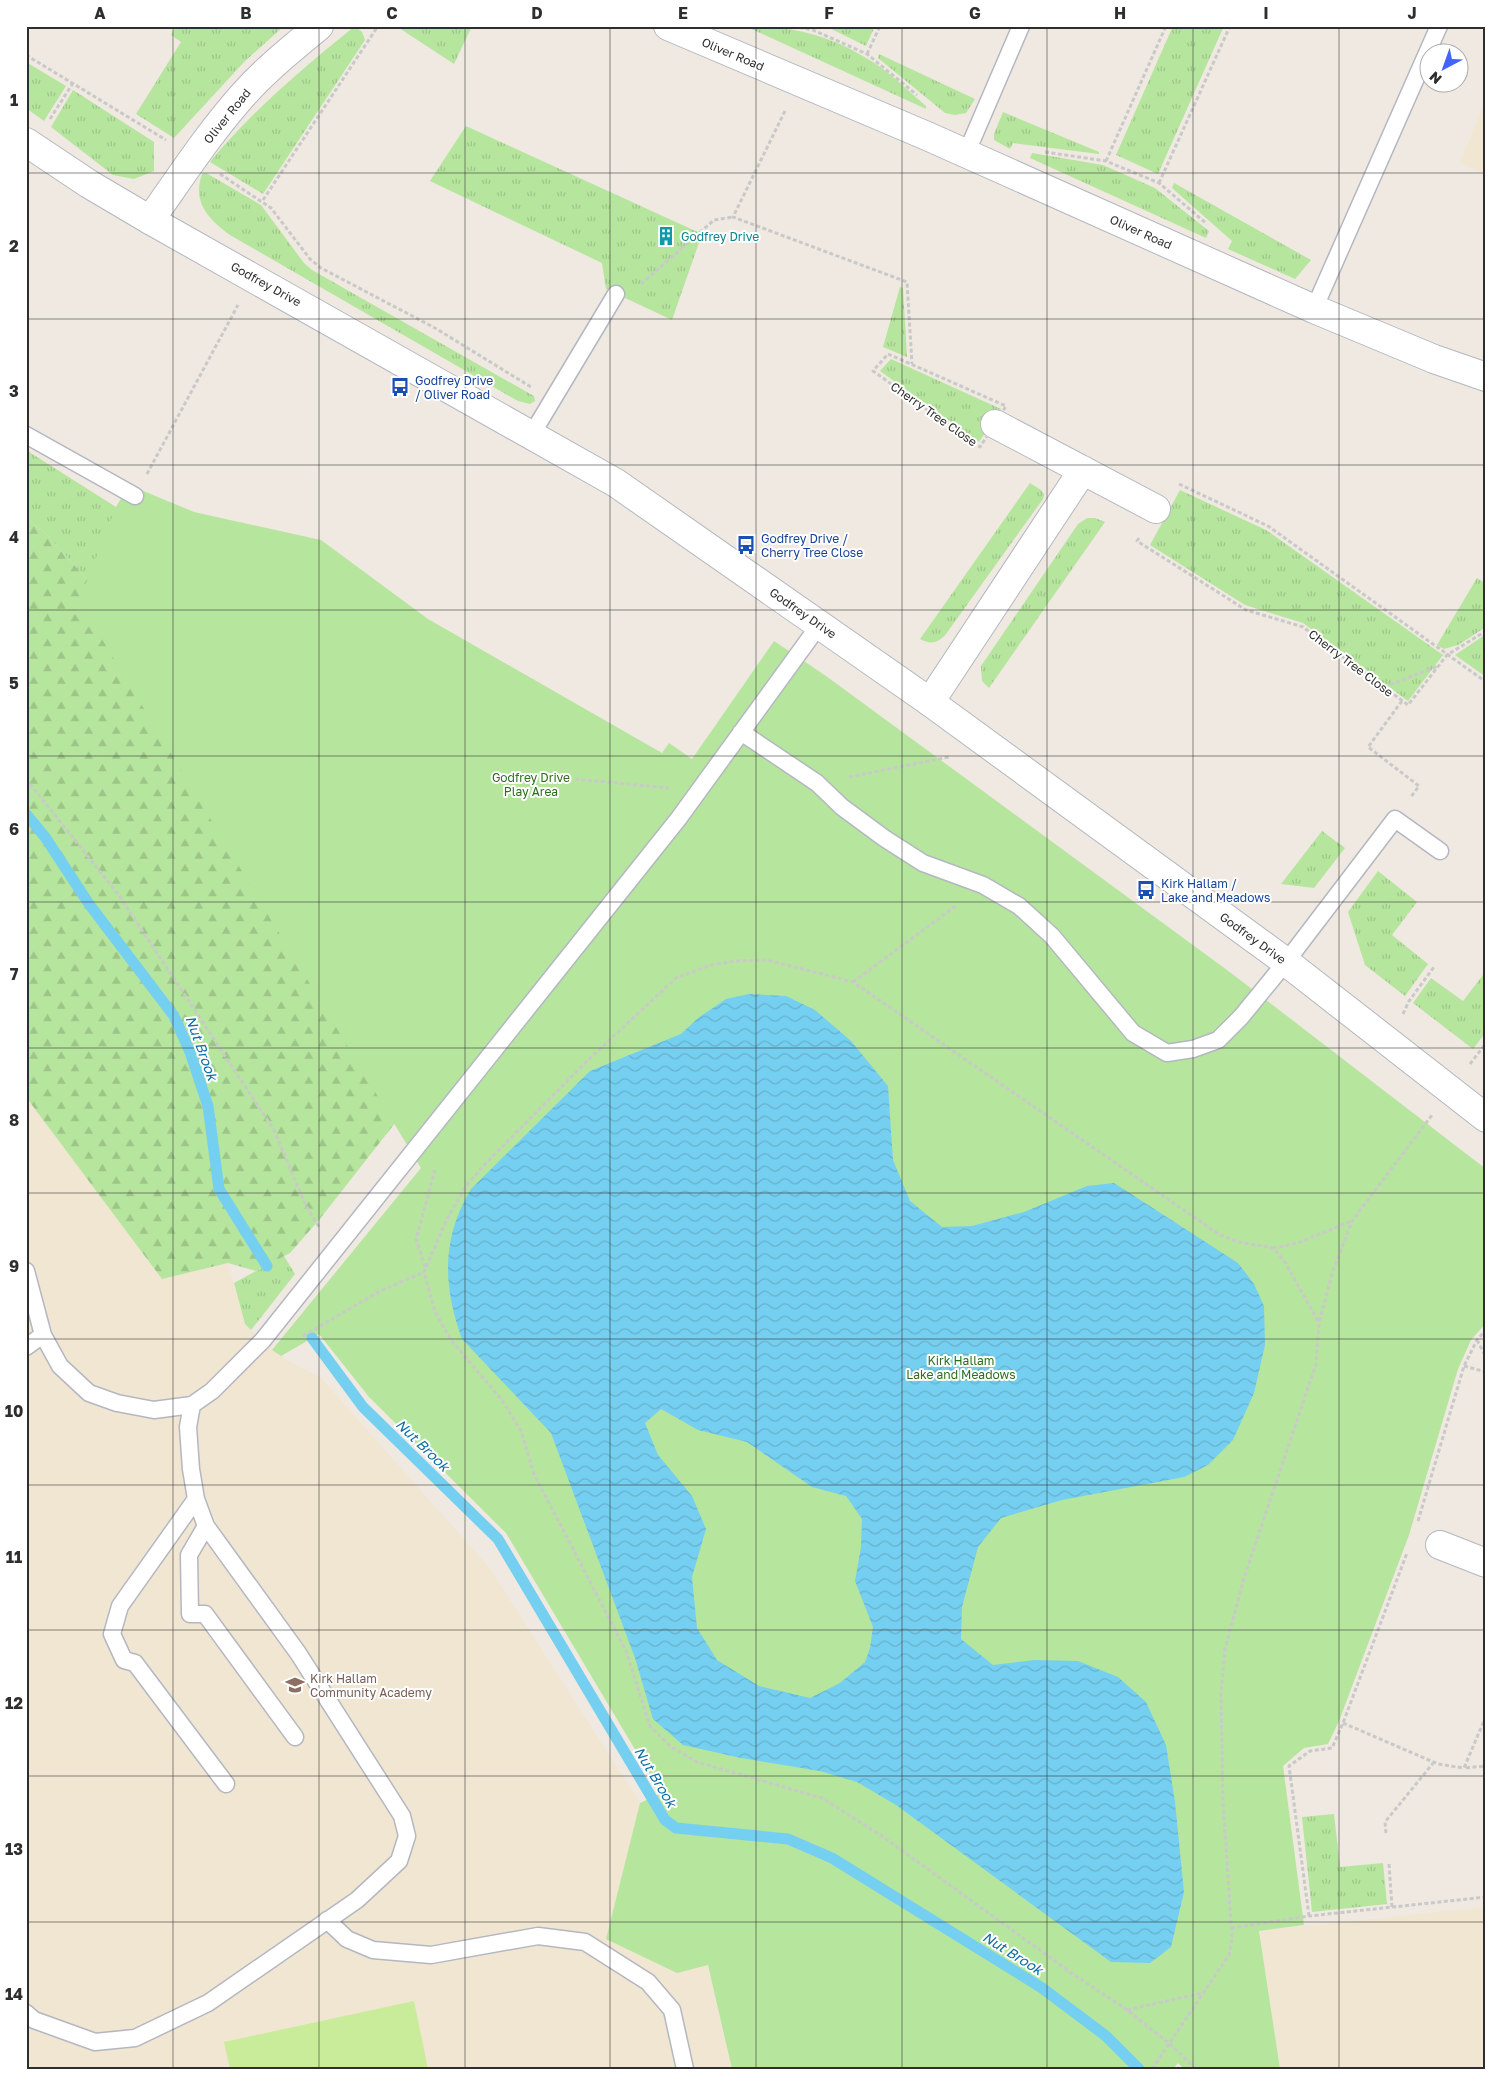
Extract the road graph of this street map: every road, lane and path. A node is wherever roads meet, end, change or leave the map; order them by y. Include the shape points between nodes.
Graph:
1 (320, 26) edge
2 (378, 26) edge
3 (793, 26) edge
4 (880, 26) edge
5 (1021, 26) edge
6 (1166, 26) edge
7 (1230, 26) edge
8 (1439, 26) edge
9 (677, 28) edge
10 (814, 28) edge
11 (867, 54) junction
12 (26, 55) edge
13 (799, 82) junction
14 (73, 83) junction
15 (49, 121) dead end
16 (928, 136) junction
17 (26, 142) edge
18 (1042, 151) dead end
19 (966, 154) junction
20 (194, 158) junction
21 (1106, 161) junction
22 (1159, 183) junction
23 (263, 200) junction
24 (733, 218) junction
25 (150, 220) junction
26 (1216, 265) junction
27 (253, 276) junction
28 (616, 294) joint
29 (1314, 309) junction
30 (912, 364) junction
31 (1486, 377) edge
32 (553, 400) junction
33 (995, 424) junction
34 (532, 434) junction
35 (26, 435) edge
36 (1083, 470) junction
37 (135, 496) joint
38 (1156, 509) junction
39 (820, 624) junction
40 (1486, 631) edge
41 (1447, 655) junction
42 (1439, 666) junction
43 (1486, 682) edge
44 (1384, 687) junction
45 (1402, 701) junction
46 (930, 702) junction
47 (741, 732) junction
48 (992, 748) junction
49 (26, 779) edge
50 (575, 779) dead end
51 (817, 783) junction
52 (698, 790) junction
53 (1395, 818) junction
54 (1440, 851) dead end
55 (983, 885) junction
56 (1286, 962) junction
57 (1434, 966) dead end
58 (853, 982) junction
59 (1384, 1039) junction
60 (1450, 1090) junction
61 (1486, 1118) edge
62 (438, 1120) junction
63 (1352, 1221) junction
64 (1273, 1248) junction
65 (335, 1249) junction
66 (425, 1268) junction
67 (26, 1271) edge
68 (424, 1272) junction
69 (1319, 1323) junction
70 (1486, 1330) edge
71 (270, 1331) junction
72 (43, 1335) junction
73 (1477, 1340) junction
74 (26, 1347) edge
75 (1486, 1357) edge
76 (1464, 1366) junction
77 (1486, 1372) edge
78 (192, 1405) junction
79 (196, 1499) junction
80 (1417, 1524) dead end
81 (206, 1526) junction
82 (1440, 1545) dead end
83 (1408, 1552) dead end
84 (1486, 1563) edge
85 (1486, 1716) edge
86 (1343, 1724) junction
87 (295, 1737) dead end
88 (1434, 1762) junction
89 (1486, 1766) edge
90 (1464, 1768) junction
91 (226, 1784) dead end
92 (1386, 1833) dead end
93 (1389, 1864) dead end
94 (1486, 1897) edge
95 (1392, 1907) junction
96 (1310, 1916) junction
97 (328, 1920) junction
98 (1231, 1928) junction
99 (1203, 1993) junction
100 (1127, 2010) junction
101 (26, 2014) edge
102 (1170, 2044) junction
103 (685, 2069) edge
104 (1152, 2069) edge
105 (1196, 2069) edge

1 - 20 street, Oliver Road via 282,55 243,95
2 - 23 path
3 - 10 path
4 - 11 path
5 - 19 lane
6 - 21 path
7 - 22 path
8 - 29 lane
9 - 13 street, Oliver Road
10 - 11 path
11 - 16 path via 934,108
12 - 14 path
13 - 16 street, Oliver Road
13 - 24 path
14 - 15 path
14 - 20 path
16 - 19 street, Oliver Road
17 - 25 street, Godfrey Drive
18 - 21 path
19 - 26 street, Oliver Road
20 - 23 path
20 - 25 street, Oliver Road
21 - 22 path
22 - 26 path via 1221,236
23 - 32 path via 310,259 321,268 435,328
24 - 28 path via 714,220 648,280
24 - 30 path via 906,282
25 - 27 street, Godfrey Drive
26 - 29 street, Oliver Road
27 - 34 street, Godfrey Drive
27 - 37 path
28 - 32 lane
29 - 31 street, Oliver Road
30 - 33 path, Cherry Tree Close via 1006,406
30 - 33 path, Cherry Tree Close via 888,354 874,371 980,447
32 - 34 lane
33 - 36 street
34 - 39 street, Godfrey Drive via 616,483
35 - 37 lane
36 - 38 street
36 - 46 street
38 - 41 path, Cherry Tree Close via 1171,480 1268,526
38 - 44 path, Cherry Tree Close via 1137,541 1246,610 1303,627
39 - 46 street, Godfrey Drive
39 - 47 lane
40 - 41 path
41 - 42 path, Cherry Tree Close
41 - 43 path, Cherry Tree Close
42 - 44 path
42 - 45 path, Cherry Tree Close via 1408,705
44 - 45 path, Cherry Tree Close
45 - 53 path via 1368,747 1419,786
46 - 48 street, Godfrey Drive
47 - 51 lane
47 - 52 lane
48 - 51 path
48 - 56 street, Godfrey Drive
49 - 65 path via 118,894 274,1130 306,1206
50 - 52 path
51 - 55 lane via 842,807 923,863
52 - 62 lane
53 - 54 lane
53 - 56 lane
55 - 56 lane via 1019,906 1052,936 1133,1033 1166,1053 1193,1049 1218,1040
55 - 58 path
56 - 59 street, Godfrey Drive
57 - 59 path
58 - 64 path via 1220,1235
58 - 66 path via 768,960 711,965 676,978 588,1060 466,1186
59 - 60 street, Godfrey Drive
60 - 61 street, Godfrey Drive
60 - 63 path
62 - 65 lane
62 - 66 path via 446,1139 416,1239
63 - 64 path via 1298,1243
63 - 69 path via 1333,1271
64 - 69 path via 1285,1262
65 - 71 lane
66 - 68 path
67 - 72 lane
68 - 71 path via 380,1291 286,1345
68 - 100 path via 435,1312 451,1340 502,1400 521,1431 534,1474 626,1651 650,1726 670,1746 697,1762 822,1798 882,1836
69 - 98 path via 1316,1364 1244,1578 1225,1649 1221,1693 1223,1802
70 - 73 path
71 - 78 lane via 212,1391
72 - 74 lane
72 - 78 lane via 60,1366 89,1393 117,1403 154,1410
73 - 75 path
73 - 76 path
76 - 77 path
76 - 80 path
78 - 79 lane via 188,1427
79 - 81 lane
79 - 91 lane via 120,1606 112,1634 124,1660 135,1663
81 - 87 lane via 189,1555 190,1614 205,1614
81 - 97 lane via 298,1653 402,1816 406,1836 399,1861 357,1900
82 - 84 street
83 - 86 path
85 - 90 path
86 - 88 path
86 - 96 path via 1332,1748 1310,1751 1289,1766
88 - 90 path
88 - 92 path via 1385,1822
89 - 90 path
93 - 95 path
94 - 95 path
95 - 96 path
96 - 98 path
97 - 101 lane via 208,2004 134,2038 95,2042 34,2020
97 - 103 lane via 347,1940 383,1951 432,1955 538,1936 585,1942 648,1982 672,2010
98 - 99 path via 1229,1955
99 - 100 path
99 - 102 path
100 - 102 path
102 - 104 path
102 - 105 path

